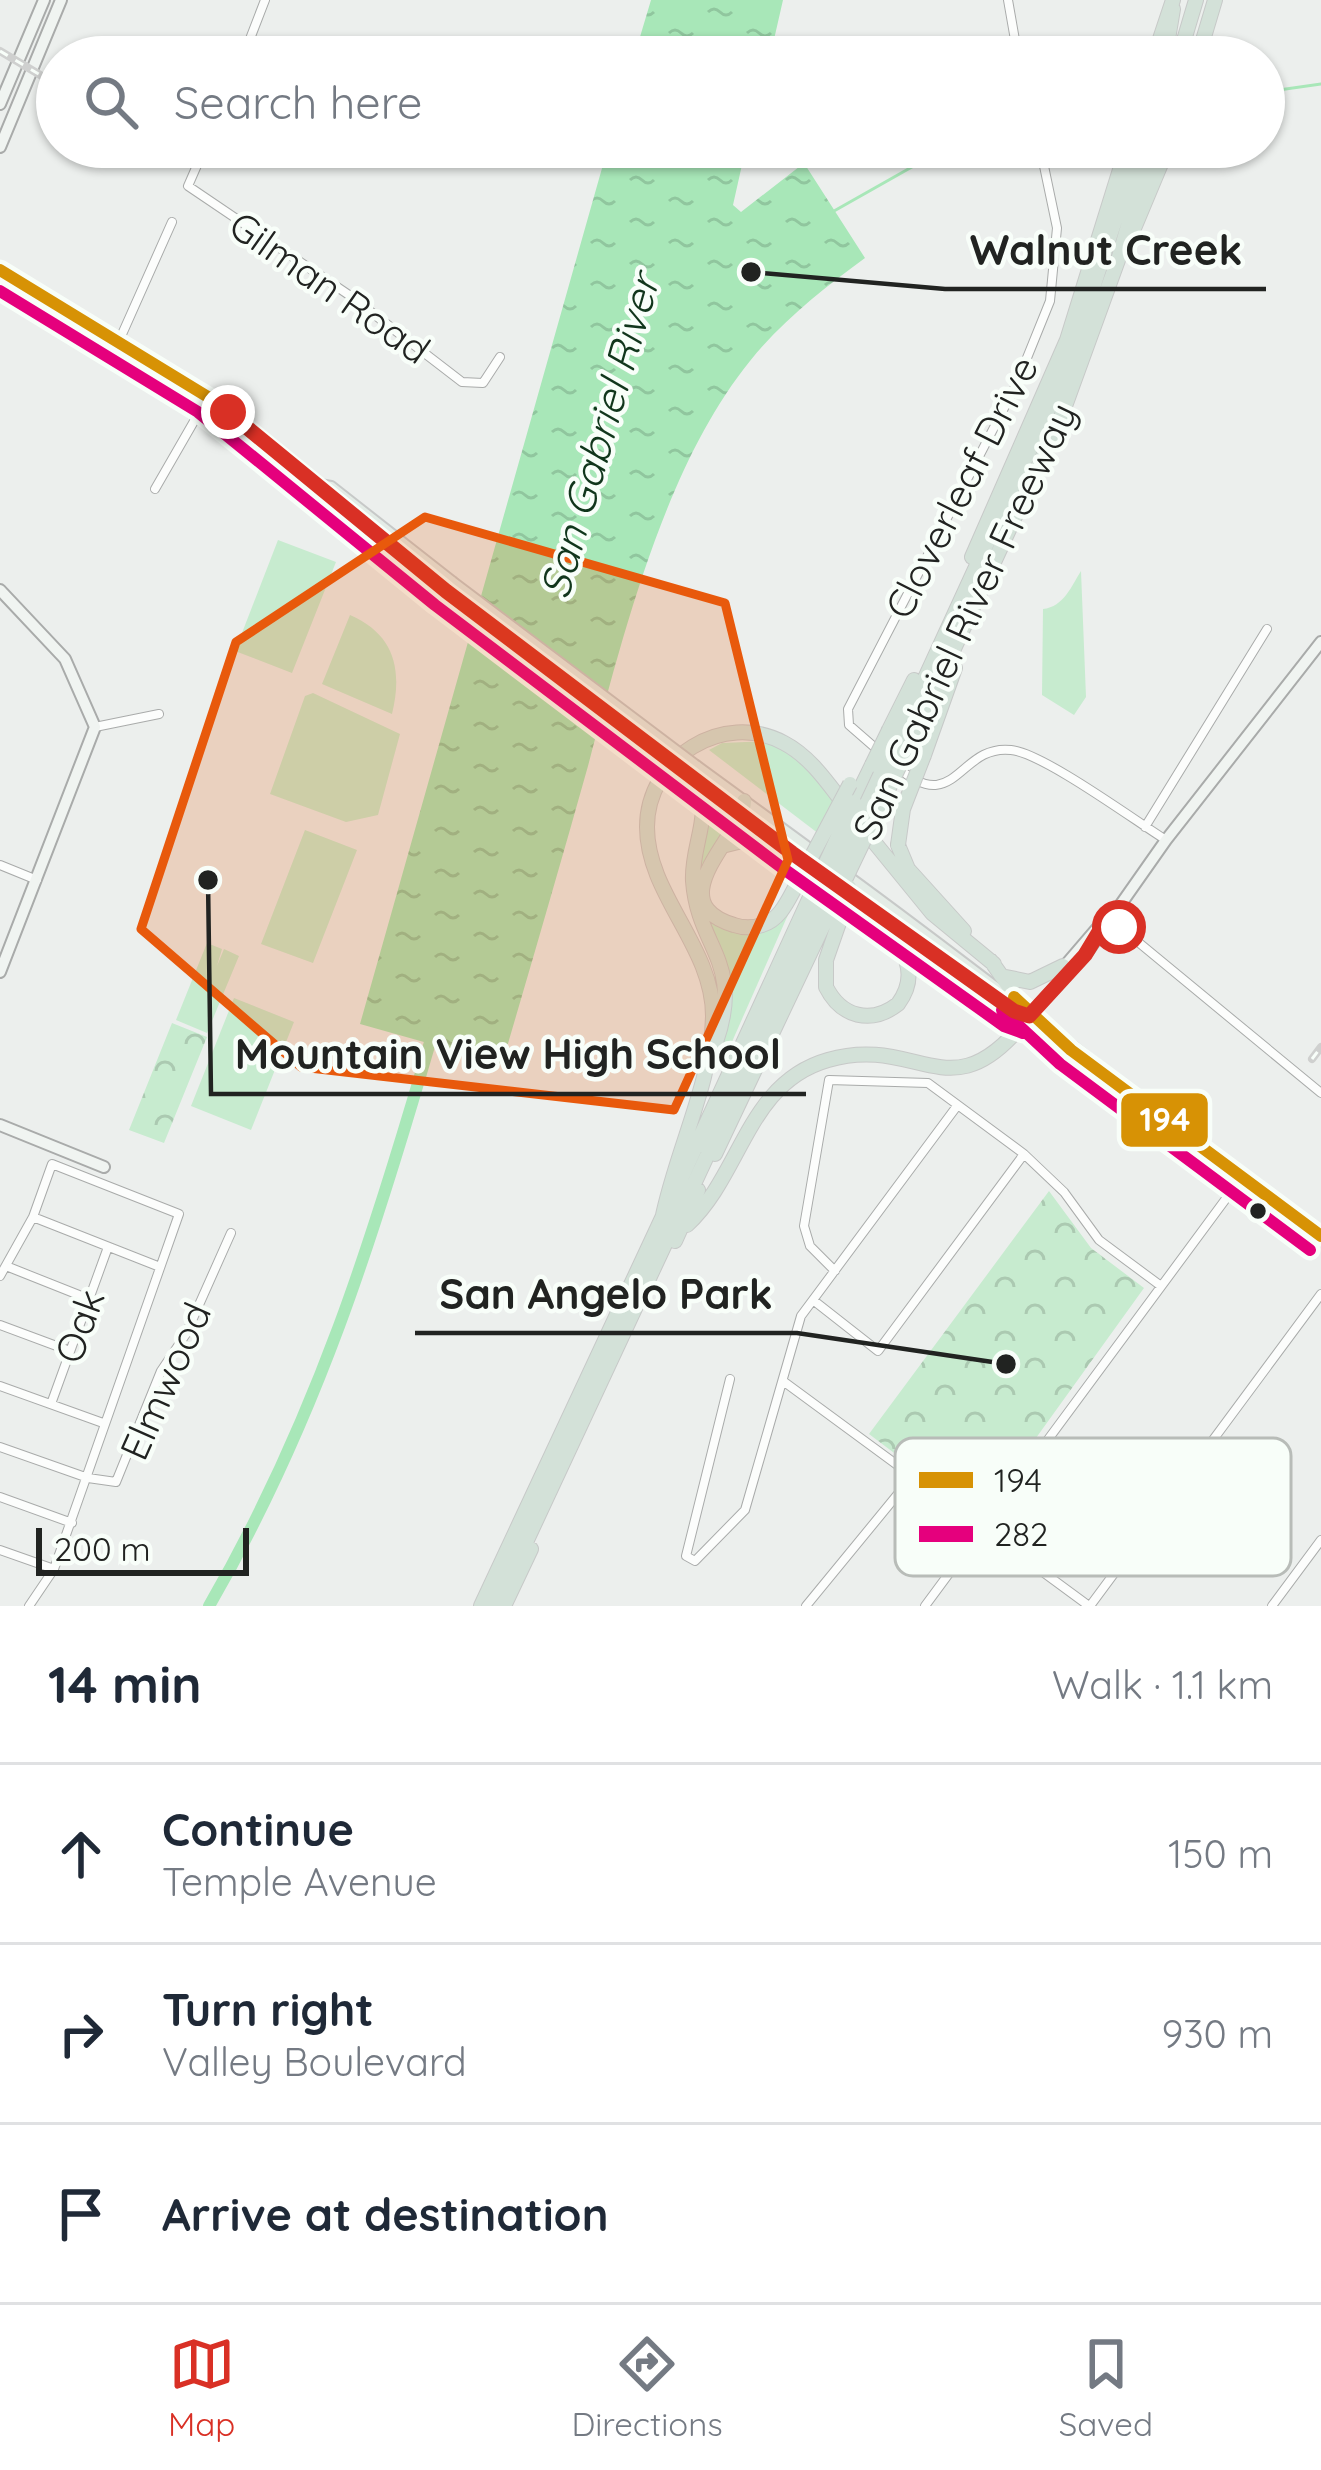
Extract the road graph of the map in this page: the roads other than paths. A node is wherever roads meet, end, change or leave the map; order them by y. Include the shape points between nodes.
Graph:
1 (44, 0) edge
2 (61, 0) edge
3 (265, 0) edge
4 (1008, 0) edge
5 (1196, 0) edge
6 (1215, 0) edge
7 (1173, 2) edge
8 (1176, 22) junction
9 (46, 36) edge
10 (251, 36) edge
11 (1014, 36) edge
12 (1167, 36) edge
13 (1172, 36) edge
14 (1177, 36) edge
15 (1204, 36) edge
16 (36, 60) edge
17 (0, 104) edge
18 (0, 147) edge
19 (196, 168) edge
20 (1045, 168) edge
21 (1131, 168) edge
22 (1136, 168) edge
23 (1141, 168) edge
24 (1150, 168) edge
25 (1134, 186) junction
26 (172, 222) dead end
27 (0, 270) edge
28 (119, 341) junction
29 (500, 357) dead end
30 (208, 397) junction
31 (155, 489) dead end
32 (0, 590) edge
33 (982, 590) junction
34 (1267, 628) dead end
35 (1321, 642) edge
36 (159, 714) dead end
37 (95, 728) junction
38 (899, 738) junction
39 (872, 765) junction
40 (694, 774) junction
41 (743, 808) junction
42 (1144, 827) junction
43 (1166, 840) junction
44 (718, 849) junction
45 (792, 853) junction
46 (0, 865) edge
47 (37, 880) junction
48 (826, 905) junction
49 (875, 913) junction
50 (1108, 917) junction
51 (994, 964) junction
52 (1064, 969) junction
53 (0, 972) edge
54 (1006, 977) junction
55 (1019, 1001) junction
56 (1029, 1016) junction
57 (699, 1085) junction
58 (1321, 1094) edge
59 (957, 1106) junction
60 (0, 1125) edge
61 (1024, 1154) junction
62 (104, 1167) dead end
63 (1242, 1177) junction
64 (33, 1217) junction
65 (662, 1220) junction
66 (679, 1232) junction
67 (230, 1233) dead end
68 (1321, 1236) edge
69 (108, 1247) junction
70 (654, 1261) junction
71 (6, 1266) junction
72 (160, 1268) junction
73 (835, 1270) junction
74 (0, 1276) edge
75 (1162, 1286) junction
76 (1321, 1294) edge
77 (89, 1299) junction
78 (813, 1300) junction
79 (0, 1325) edge
80 (70, 1351) junction
81 (730, 1378) dead end
82 (783, 1381) junction
83 (0, 1386) edge
84 (51, 1404) junction
85 (103, 1423) junction
86 (1049, 1438) edge
87 (1214, 1438) edge
88 (0, 1447) edge
89 (895, 1466) edge
90 (88, 1478) junction
91 (0, 1497) edge
92 (895, 1498) edge
93 (72, 1522) junction
94 (1321, 1540) edge
95 (1, 1552) edge
96 (54, 1569) junction
97 (947, 1576) edge
98 (1048, 1576) edge
99 (1112, 1576) edge
100 (28, 1606) edge
101 (481, 1606) edge
102 (497, 1606) edge
103 (806, 1606) edge
104 (925, 1606) edge
105 (1090, 1606) edge
106 (1273, 1606) edge

1 - 17 main road
2 - 9 main road
3 - 10 street
4 - 11 street
5 - 8 highway
6 - 15 highway
7 - 8 highway
8 - 12 highway
8 - 13 highway
8 - 14 highway
16 - 18 main road
19 - 29 street, Gilman Road via 188,186 462,382 483,383
20 - 42 street, Cloverleaf Drive via 1056,276 1016,385 848,709 849,725 925,785 948,783 987,753 1012,750
21 - 25 highway, San Gabriel River Freeway
22 - 25 highway
23 - 25 highway, San Gabriel River Freeway
24 - 25 highway
25 - 33 highway, San Gabriel River Freeway via 1138,228
25 - 38 highway, San Gabriel River Freeway via 1093,266
25 - 38 highway via 1054,410
26 - 28 street, Gilman Road
27 - 28 main road
28 - 30 main road
30 - 31 street
30 - 40 main road, bridge via 324,495
32 - 37 main road via 65,659
33 - 38 highway, San Gabriel River Freeway
33 - 51 highway, bridge via 899,820 898,845 908,869
34 - 42 street
35 - 43 main road
36 - 37 street
37 - 47 main road
38 - 39 highway, San Gabriel River Freeway, bridge
38 - 48 highway, bridge
38 - 48 highway, San Gabriel River Freeway, bridge via 859,848
39 - 44 highway, bridge via 850,784 767,923 732,925 710,907 703,887
39 - 48 highway, San Gabriel River Freeway, bridge
40 - 41 main road
40 - 57 highway via 705,808 693,878 727,989
41 - 44 highway
41 - 45 main road
41 - 55 main road
42 - 43 street
43 - 50 main road
44 - 45 highway via 754,838
45 - 49 main road
46 - 47 street
47 - 53 main road
48 - 49 highway via 826,986 848,1012 874,1017 898,1004 910,975 902,948
48 - 65 highway, San Gabriel River Freeway
48 - 66 highway, San Gabriel River Freeway
48 - 70 highway
49 - 56 main road
50 - 52 main road
50 - 58 street
51 - 54 highway
51 - 57 highway via 921,901 794,748 749,733 699,742 661,777 647,826 654,864 712,994
52 - 54 highway via 1030,982
52 - 56 main road
54 - 55 highway
55 - 56 main road
56 - 63 main road
56 - 66 highway via 998,1054 973,1067 860,1055 796,1074 762,1106 702,1211
57 - 65 highway
59 - 61 street
59 - 73 street
59 - 73 street via 928,1083 829,1080 804,1226 810,1246
60 - 62 main road
61 - 75 street via 1099,1240
61 - 78 street via 878,1351
63 - 68 main road
63 - 75 street
64 - 69 street
64 - 71 street
64 - 72 street via 52,1164 179,1214
65 - 70 highway, San Gabriel River Freeway
66 - 70 highway, San Gabriel River Freeway
67 - 90 street, Elmwood via 161,1371 123,1473 116,1481
69 - 72 street
69 - 77 street, Oak
70 - 101 highway, San Gabriel River Freeway
70 - 102 highway, San Gabriel River Freeway
71 - 74 street
71 - 77 street
72 - 85 street
73 - 78 street
75 - 86 street
76 - 87 street
77 - 80 street, Oak
78 - 82 street via 795,1328
79 - 80 street
80 - 84 street, Oak
81 - 82 street via 686,1556 695,1561 745,1510
82 - 89 street
83 - 84 street
84 - 85 street
85 - 90 street
88 - 90 street, Elmwood
90 - 93 street
91 - 93 street
92 - 103 street
93 - 96 street
94 - 106 street
95 - 96 street
96 - 100 street
97 - 104 street
98 - 105 street
99 - 105 street

